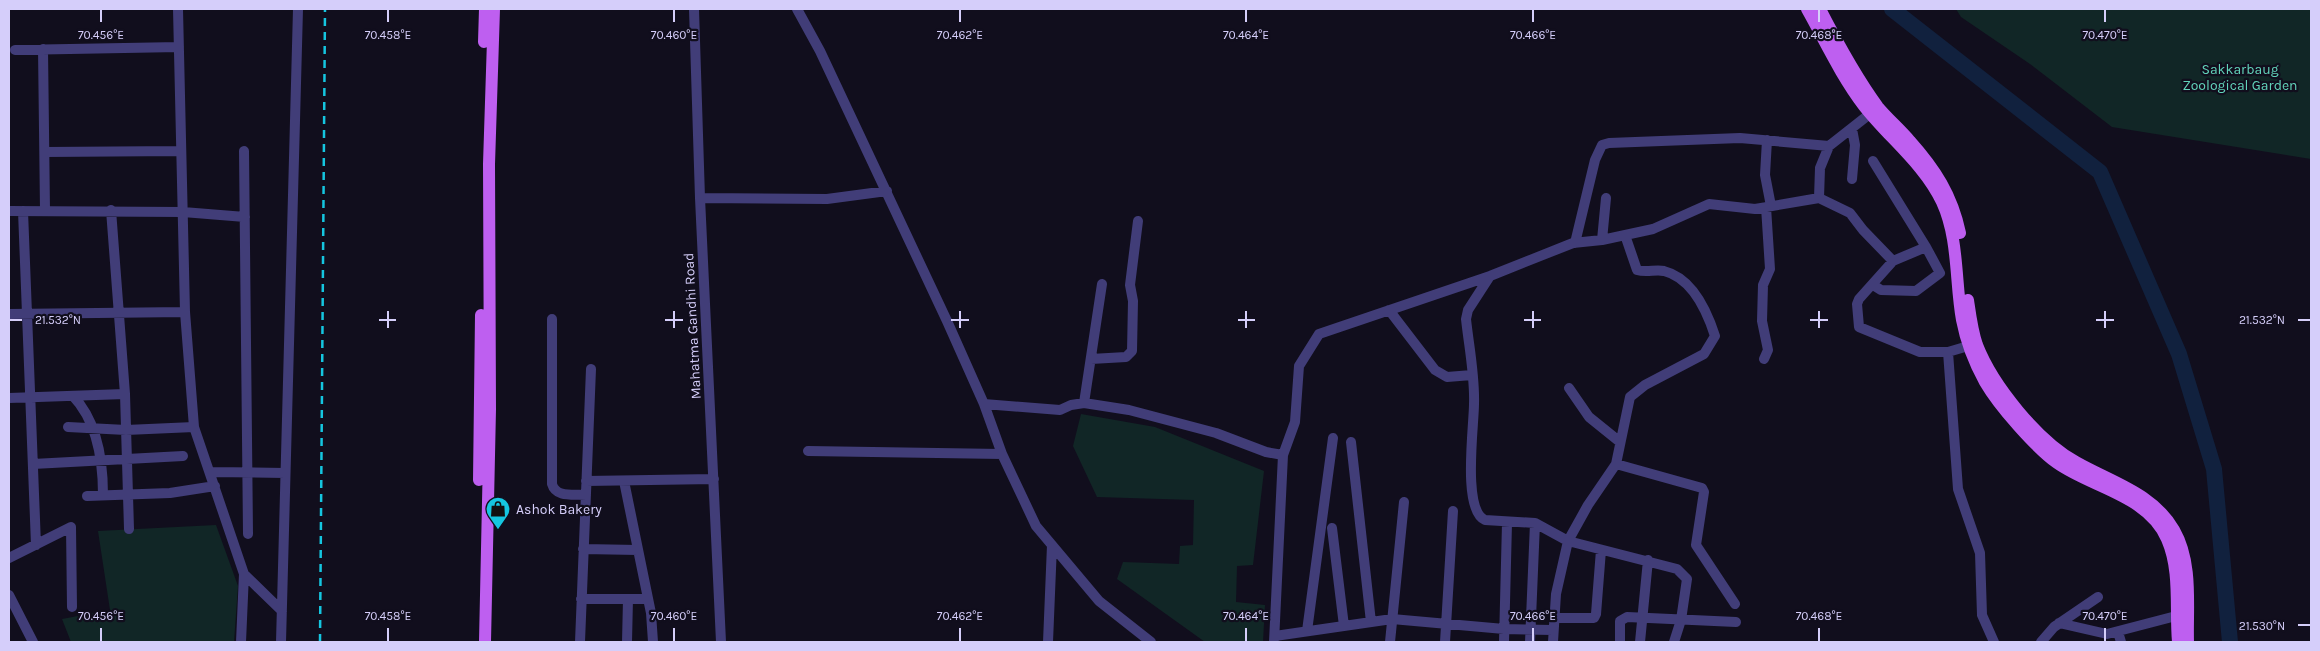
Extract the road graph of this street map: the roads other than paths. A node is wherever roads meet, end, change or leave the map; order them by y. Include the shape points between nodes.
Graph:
1 (178, 9) edge
2 (298, 9) edge
3 (485, 9) edge
4 (494, 9) edge
5 (694, 9) edge
6 (797, 9) edge
7 (1807, 9) edge
8 (1820, 9) edge
9 (179, 47) junction
10 (44, 49) junction
11 (15, 50) dead end
12 (1875, 110) junction
13 (1852, 129) junction
14 (1767, 140) junction
15 (1830, 146) junction
16 (181, 151) junction
17 (244, 151) dead end
18 (45, 152) junction
19 (1873, 161) dead end
20 (1852, 179) dead end
21 (887, 191) junction
22 (700, 198) junction
23 (1606, 198) dead end
24 (1819, 198) junction
25 (1768, 206) junction
26 (111, 210) junction
27 (9, 211) edge
28 (23, 211) junction
29 (45, 211) junction
30 (183, 212) junction
31 (245, 217) junction
32 (1138, 221) dead end
33 (1625, 235) junction
34 (1602, 240) junction
35 (1575, 243) junction
36 (1926, 246) junction
37 (1893, 261) junction
38 (1490, 276) junction
39 (1102, 284) dead end
40 (1873, 285) junction
41 (1389, 310) junction
42 (185, 312) junction
43 (119, 313) junction
44 (9, 314) edge
45 (27, 314) junction
46 (552, 319) dead end
47 (1973, 344) junction
48 (1948, 352) junction
49 (1091, 359) junction
50 (1764, 359) dead end
51 (591, 369) dead end
52 (1472, 375) junction
53 (1569, 388) dead end
54 (125, 394) junction
55 (73, 396) junction
56 (9, 398) edge
57 (31, 398) junction
58 (984, 404) junction
59 (1084, 404) junction
60 (68, 427) dead end
61 (194, 427) junction
62 (93, 428) junction
63 (126, 430) junction
64 (1333, 438) dead end
65 (1351, 442) dead end
66 (1620, 442) junction
67 (808, 451) dead end
68 (1002, 454) junction
69 (1283, 455) junction
70 (183, 456) dead end
71 (127, 460) junction
72 (103, 462) junction
73 (33, 464) junction
74 (1616, 464) junction
75 (210, 472) junction
76 (249, 473) junction
77 (285, 473) junction
78 (714, 479) junction
79 (586, 481) junction
80 (624, 481) junction
81 (215, 486) junction
82 (128, 494) junction
83 (103, 495) junction
84 (586, 495) junction
85 (87, 496) dead end
86 (1404, 502) dead end
87 (1453, 511) dead end
88 (1507, 523) junction
89 (1535, 523) junction
90 (1332, 528) dead end
91 (129, 529) dead end
92 (248, 534) dead end
93 (1568, 541) junction
94 (36, 545) junction
95 (1052, 545) junction
96 (583, 549) junction
97 (638, 550) junction
98 (1601, 550) junction
99 (9, 558) edge
100 (1648, 560) junction
101 (244, 574) junction
102 (9, 595) edge
103 (2098, 597) dead end
104 (581, 599) junction
105 (628, 599) junction
106 (648, 599) junction
107 (1735, 604) dead end
108 (72, 607) dead end
109 (282, 611) junction
110 (2176, 616) junction
111 (1554, 618) junction
112 (1640, 618) junction
113 (1392, 619) junction
114 (1682, 620) junction
115 (1371, 622) junction
116 (1736, 622) dead end
117 (2059, 623) junction
118 (1445, 624) junction
119 (1344, 626) junction
120 (1504, 629) junction
121 (1531, 630) junction
122 (1553, 630) junction
123 (1308, 631) junction
124 (2118, 632) junction
125 (1274, 639) edge
126 (33, 642) edge
127 (241, 642) edge
128 (281, 642) edge
129 (479, 642) edge
130 (485, 642) edge
131 (580, 642) edge
132 (627, 642) edge
133 (653, 642) edge
134 (722, 642) edge
135 (1048, 642) edge
136 (1151, 642) edge
137 (1390, 642) edge
138 (1444, 642) edge
139 (1504, 642) edge
140 (1530, 642) edge
141 (1553, 642) edge
142 (1620, 642) edge
143 (1640, 642) edge
144 (1674, 642) edge
145 (1994, 642) edge
146 (2041, 642) edge
147 (2121, 642) edge
148 (2178, 642) edge
149 (2188, 642) edge

1 - 9 street
2 - 77 street
3 - 129 main road
4 - 130 main road via 489,164 490,410
5 - 22 street, Mahatma Gandhi Road
6 - 21 street
7 - 12 main road via 1841,72
8 - 12 main road
9 - 10 street
9 - 16 street
10 - 11 street
10 - 18 street
12 - 13 street
12 - 47 main road via 1911,142 1943,182 1956,212
13 - 15 street
13 - 20 street
14 - 15 street
14 - 25 street via 1765,175
14 - 35 street via 1740,138 1602,145 1595,160
15 - 24 street via 1820,168
16 - 18 street
16 - 30 street
17 - 31 street
18 - 29 street
19 - 36 street
21 - 22 street via 827,198
21 - 58 street
22 - 78 street, Mahatma Gandhi Road
23 - 34 street
24 - 25 street
24 - 37 street via 1850,213
25 - 33 street via 1755,209 1709,204 1653,229
25 - 50 street via 1770,269 1763,285 1762,321 1768,350
26 - 29 street
26 - 30 street
26 - 43 street
27 - 28 street
28 - 29 street
28 - 45 street
30 - 31 street
30 - 42 street
31 - 76 street
32 - 49 street via 1130,285 1133,301 1132,351 1126,357
33 - 34 street
33 - 66 street via 1637,270 1645,273 1661,270 1685,280 1709,319 1715,336 1704,354 1630,397
34 - 35 street
35 - 38 street
36 - 37 street
36 - 40 street via 1940,273 1916,291 1881,290
37 - 40 street
38 - 41 street
38 - 52 street via 1466,313
39 - 49 street
40 - 48 street via 1856,304 1859,326 1920,352
41 - 52 street via 1435,370 1447,377
41 - 69 street via 1319,334 1300,366 1295,422
42 - 43 street
42 - 61 street
43 - 45 street
43 - 54 street
44 - 45 street
45 - 57 street
46 - 84 street via 552,484 559,494
47 - 48 street
47 - 110 main road via 1991,392 2037,445 2057,463 2129,500 2156,523 2172,554
47 - 149 main road via 2006,395 2060,451 2075,462 2133,490 2166,517 2175,532 2187,574
48 - 145 street via 1958,489 1980,553 1982,615
49 - 59 street
51 - 79 street
52 - 88 street via 1474,403 1470,481 1480,518
53 - 66 street via 1589,417
54 - 55 street
54 - 63 street
55 - 57 street
55 - 62 street via 83,406
56 - 57 street
57 - 73 street
58 - 59 street via 1060,410
58 - 68 street
59 - 69 street via 1128,410
60 - 62 street
61 - 63 street
61 - 75 street
62 - 63 street
62 - 72 street
63 - 71 street
64 - 123 street
65 - 115 street
66 - 74 street
67 - 68 street
68 - 95 street via 1036,526
69 - 125 street
70 - 71 street
71 - 72 street
71 - 82 street
72 - 73 street
72 - 83 street
73 - 94 street
74 - 93 street
74 - 107 street via 1702,488 1696,545
75 - 76 street
75 - 81 street
76 - 77 street
76 - 92 street
77 - 109 street
78 - 80 street
78 - 134 street, Mahatma Gandhi Road
79 - 80 street
79 - 84 street
80 - 97 street
81 - 82 street via 170,493
81 - 101 street
82 - 83 street
82 - 91 street
83 - 85 street
84 - 96 street
86 - 113 street
87 - 118 street
88 - 89 street
88 - 120 street
89 - 93 street
89 - 121 street
90 - 119 street
93 - 98 street
93 - 111 street
94 - 99 street
94 - 108 street via 71,527
95 - 135 street
95 - 136 street via 1099,601
96 - 97 street
96 - 104 street
97 - 106 street
98 - 100 street
98 - 111 street via 1594,618
100 - 112 street
100 - 114 street via 1678,570 1687,579
101 - 109 street
101 - 127 street
102 - 126 street
103 - 117 street
104 - 105 street
104 - 131 street
105 - 106 street
105 - 132 street
106 - 133 street
109 - 128 street
110 - 124 street
110 - 148 main road
111 - 122 street
112 - 114 street
112 - 142 street via 1627,617 1620,621
112 - 143 street
113 - 115 street
113 - 118 street
113 - 137 street
114 - 116 street
114 - 144 street
115 - 119 street
117 - 124 street via 2103,634
117 - 146 street
118 - 120 street
118 - 138 street
119 - 123 street
120 - 121 street
120 - 139 street
121 - 122 street
121 - 140 street
122 - 141 street
123 - 125 street
124 - 147 street

